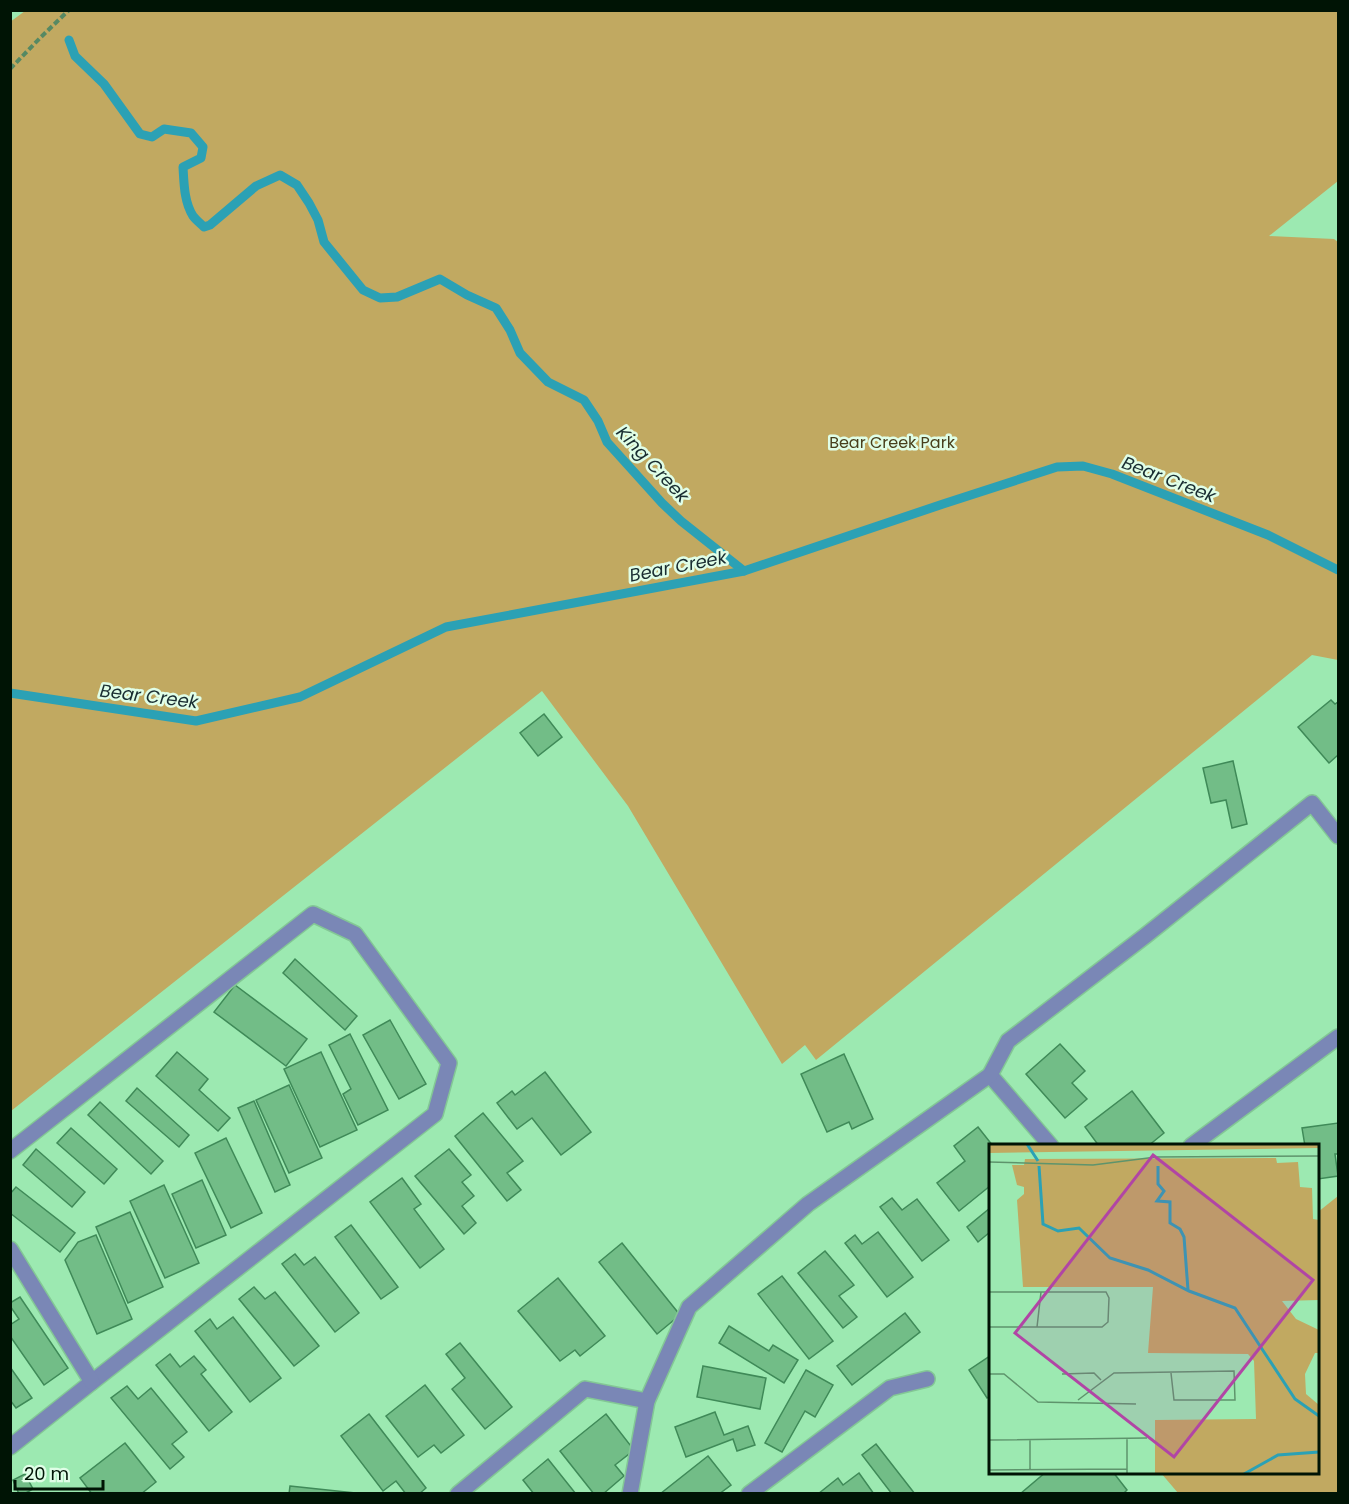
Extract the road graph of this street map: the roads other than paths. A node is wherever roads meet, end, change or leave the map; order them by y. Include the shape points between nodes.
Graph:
1 (1338, 836) edge
2 (1338, 1037) edge
3 (990, 1075) junction
4 (1049, 1144) edge
5 (1194, 1144) edge
6 (10, 1151) edge
7 (10, 1249) edge
8 (927, 1379) dead end
9 (92, 1382) junction
10 (647, 1401) junction
11 (10, 1447) edge
12 (458, 1494) edge
13 (630, 1494) edge
14 (749, 1494) edge

1 - 3 lane via 1312,803 1008,1041
2 - 5 lane
3 - 4 lane
3 - 10 lane via 808,1204 689,1307
6 - 9 lane via 313,915 355,934 449,1063 435,1113
7 - 9 lane
8 - 14 lane via 890,1388
9 - 11 lane
10 - 12 lane via 585,1389
10 - 13 lane

